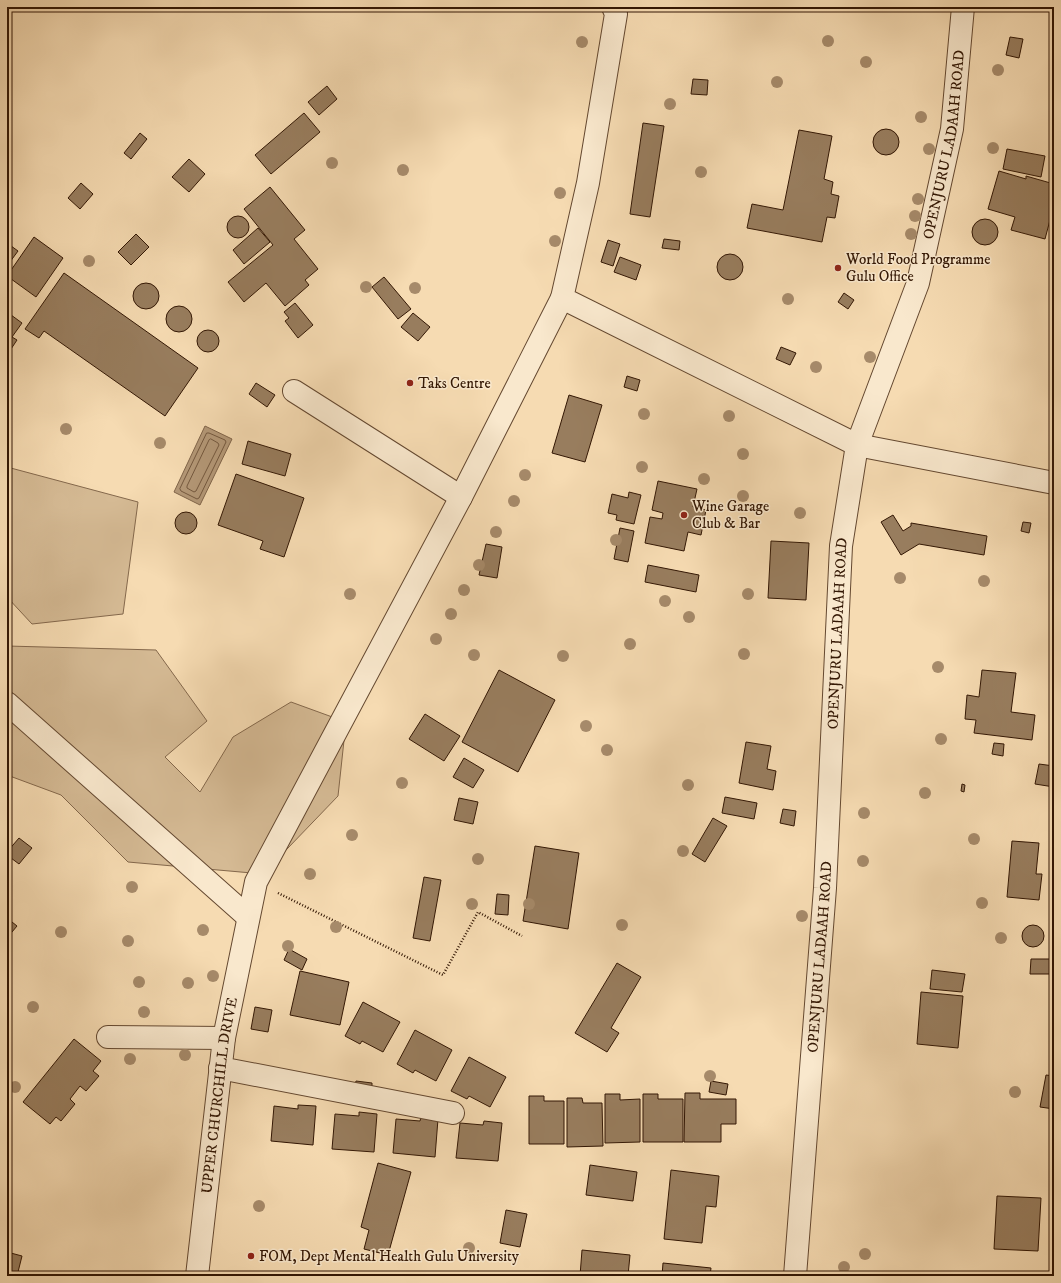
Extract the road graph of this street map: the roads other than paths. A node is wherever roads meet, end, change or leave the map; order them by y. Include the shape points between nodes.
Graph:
1 (613, 7) edge
2 (963, 7) edge
3 (562, 298) junction
4 (294, 391) dead end
5 (857, 445) junction
6 (1054, 483) edge
7 (461, 497) junction
8 (7, 703) edge
9 (248, 917) junction
10 (108, 1037) dead end
11 (224, 1038) junction
12 (220, 1068) junction
13 (453, 1113) dead end
14 (197, 1276) edge
15 (795, 1276) edge

1 - 3 street, UPPER CHURCHILL DRIVE via 616,14 588,183
2 - 5 street, OPENJURU LADAAH ROAD via 952,129 918,283
3 - 5 street
3 - 7 street, UPPER CHURCHILL DRIVE
4 - 7 street
5 - 6 street
5 - 15 street, OPENJURU LADAAH ROAD via 841,546 825,888
7 - 9 street, UPPER CHURCHILL DRIVE via 256,882
8 - 9 street
9 - 11 street, UPPER CHURCHILL DRIVE
10 - 11 street
11 - 12 street, UPPER CHURCHILL DRIVE
12 - 13 street
12 - 14 street, UPPER CHURCHILL DRIVE

